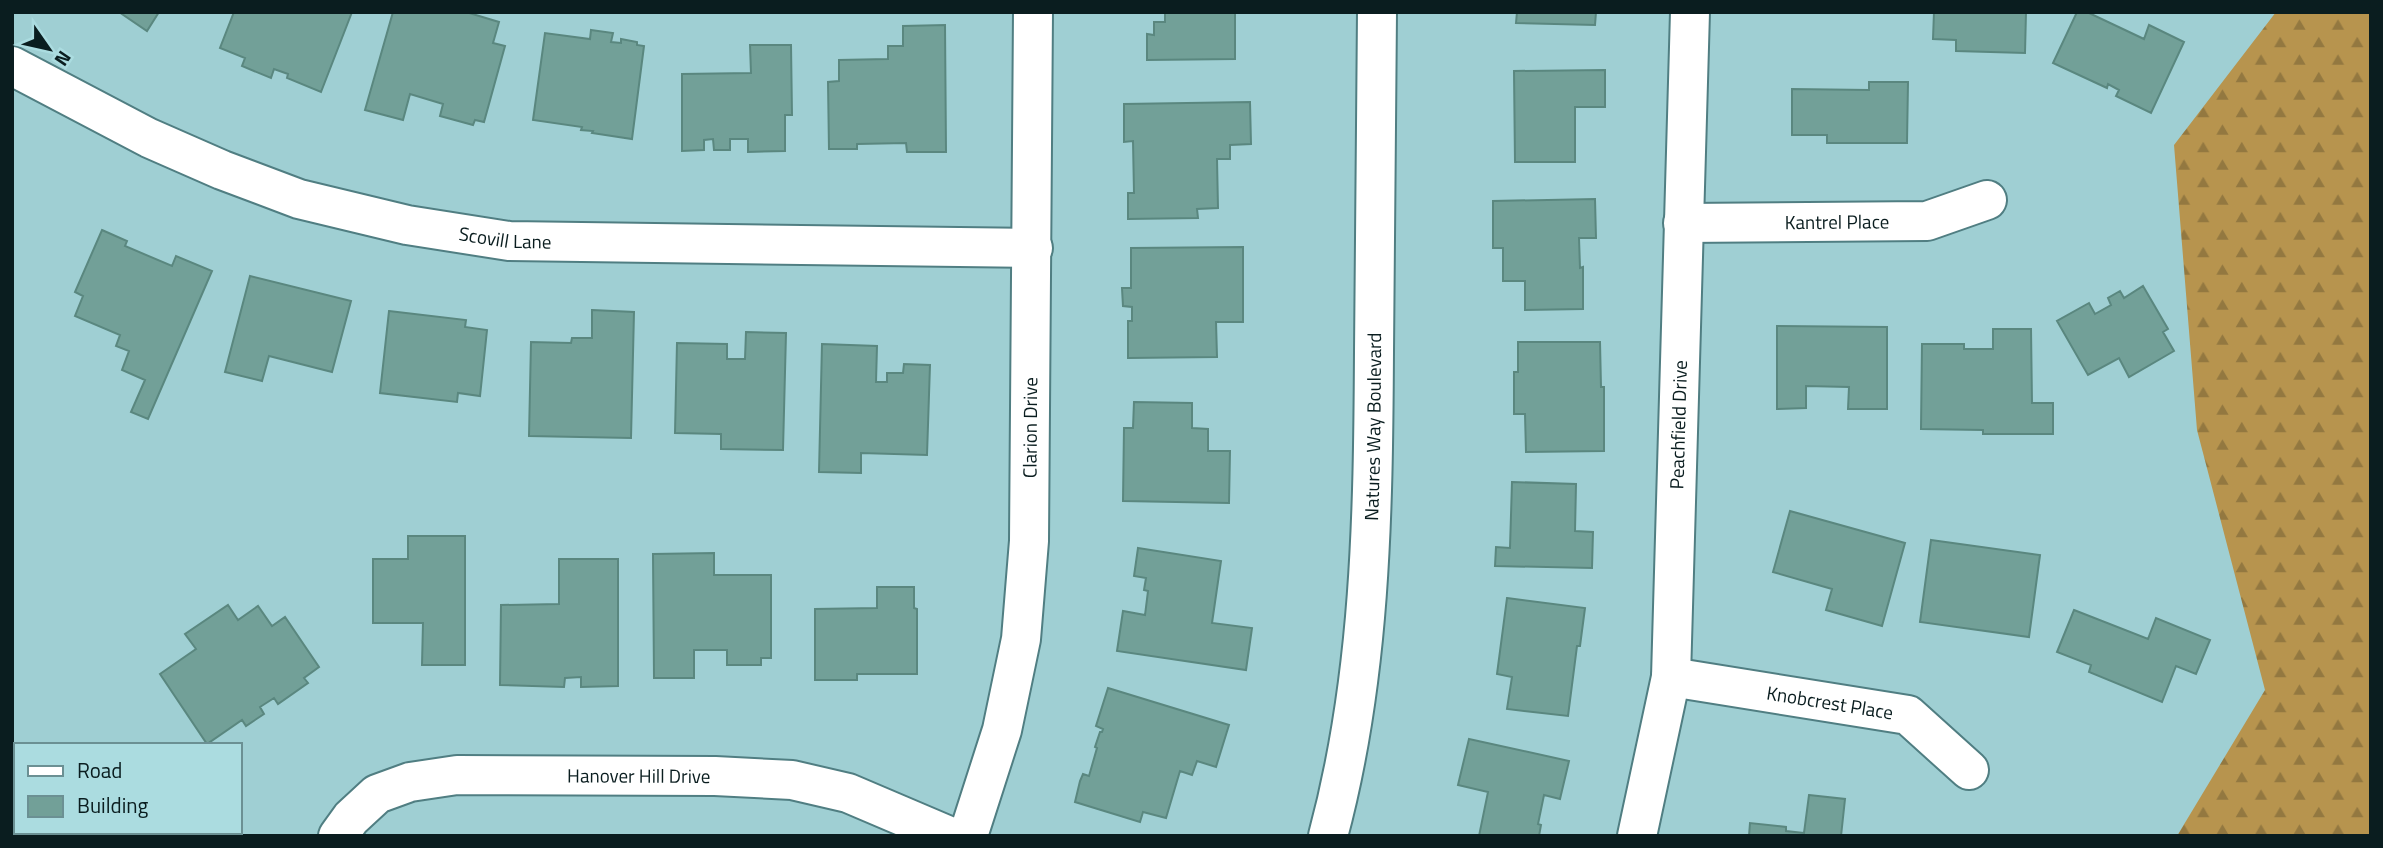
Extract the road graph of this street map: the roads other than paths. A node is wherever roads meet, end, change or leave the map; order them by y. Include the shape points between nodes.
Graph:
1 (1033, 12) edge
2 (1377, 12) edge
3 (1690, 12) edge
4 (12, 66) edge
5 (1987, 200) dead end
6 (1683, 223) junction
7 (1033, 248) junction
8 (1671, 677) junction
9 (1969, 770) dead end
10 (338, 836) edge
11 (949, 836) edge
12 (968, 836) edge
13 (1328, 836) edge
14 (1637, 836) edge

1 - 7 street, Clarion Drive
2 - 13 street, Natures Way Boulevard via 1374,462 1366,621 1343,782
3 - 6 street, Peachfield Drive
4 - 7 street, Scovill Lane via 149,138 222,170 299,199 407,225 509,241
5 - 6 street, Kantrel Place via 1927,221
6 - 8 street, Peachfield Drive
7 - 12 street, Clarion Drive via 1029,541 1021,639 1002,730
8 - 9 street, Knobcrest Place via 1908,715
8 - 14 street, Peachfield Drive
10 - 11 street, Hanover Hill Drive via 376,794 410,782 470,775 792,780 848,793

